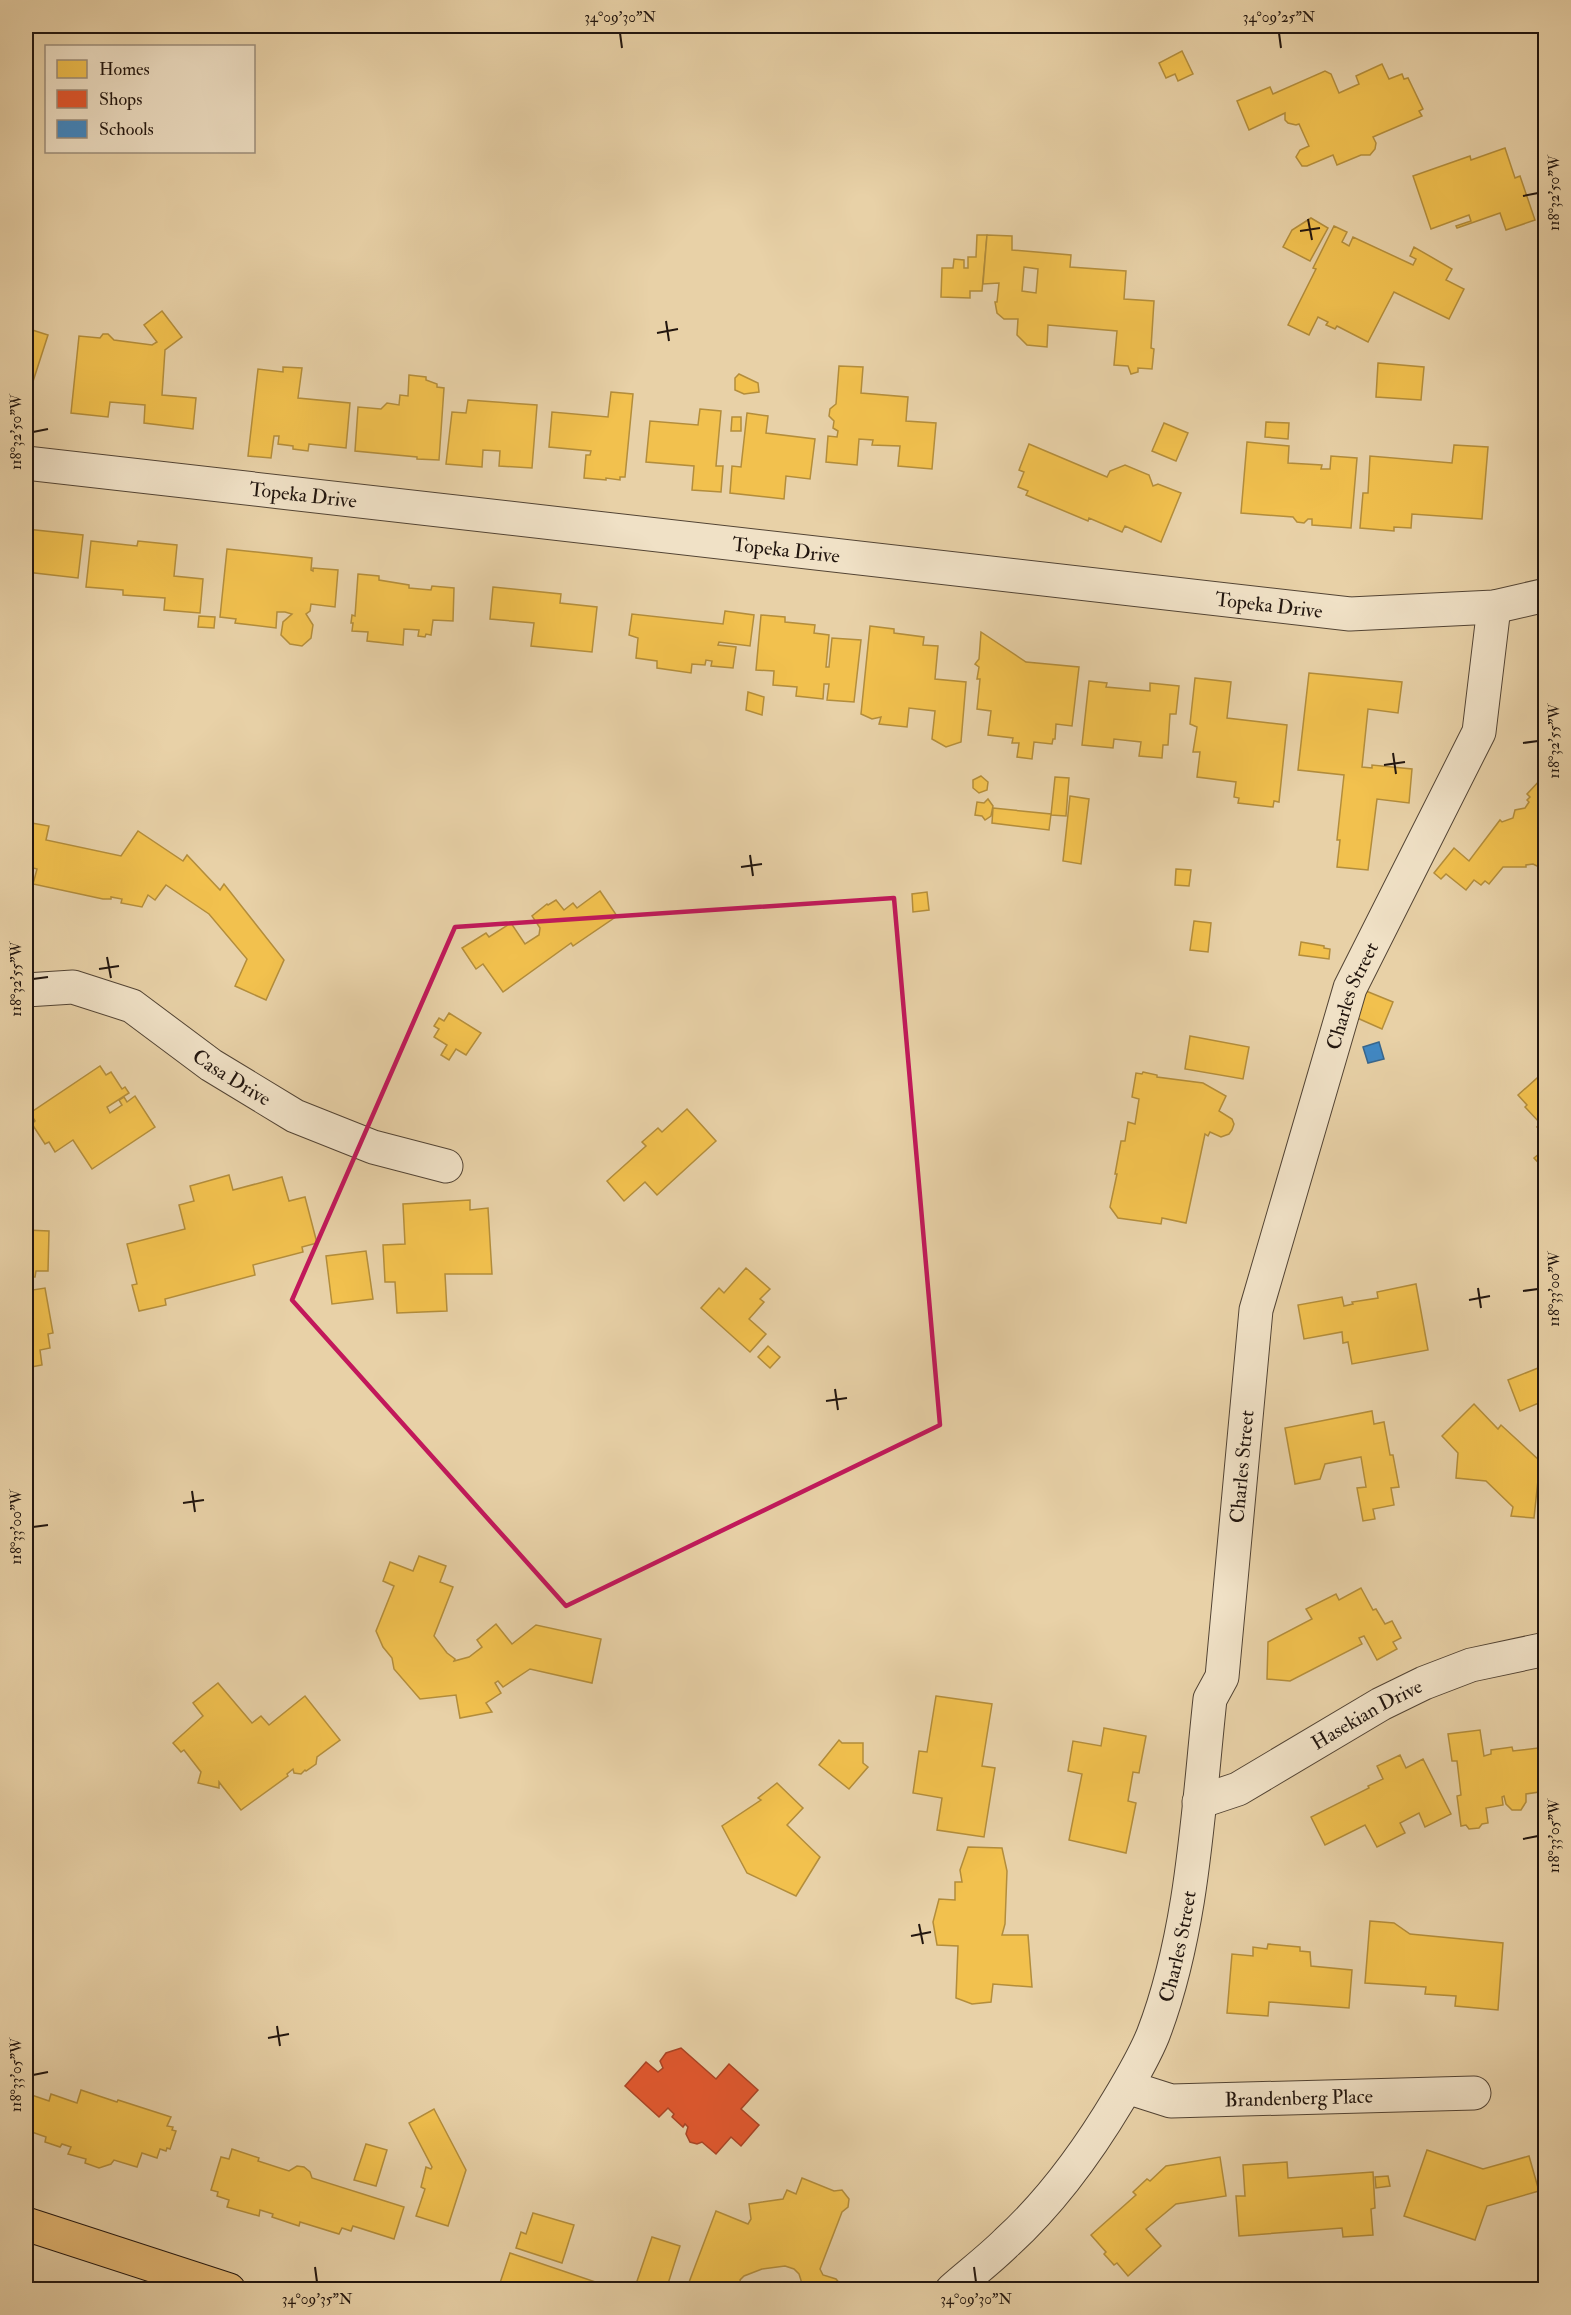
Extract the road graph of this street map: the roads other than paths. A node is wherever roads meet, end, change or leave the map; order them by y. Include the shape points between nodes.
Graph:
1 (26, 463) edge
2 (1545, 595) edge
3 (1494, 607) junction
4 (26, 990) edge
5 (446, 1166) dead end
6 (1545, 1649) edge
7 (1199, 1802) junction
8 (1127, 2086) junction
9 (1474, 2093) dead end
10 (26, 2224) edge
11 (229, 2289) edge
12 (952, 2289) edge

1 - 3 street, Topeka Drive via 1350,614
2 - 3 street, Topeka Drive
3 - 7 street, Charles Street via 1479,732 1350,988 1256,1310 1222,1677 1210,1700
4 - 5 street, Casa Drive via 73,987 132,1006 211,1065 295,1116 373,1147
6 - 7 street, Hasekian Drive via 1471,1665 1424,1683 1381,1704 1238,1789
7 - 8 street, Charles Street via 1175,1965 1153,2036
8 - 9 street, Brandenberg Place via 1171,2101
8 - 12 street, Charles Street via 1095,2139 1059,2186 1009,2241
10 - 11 main road

